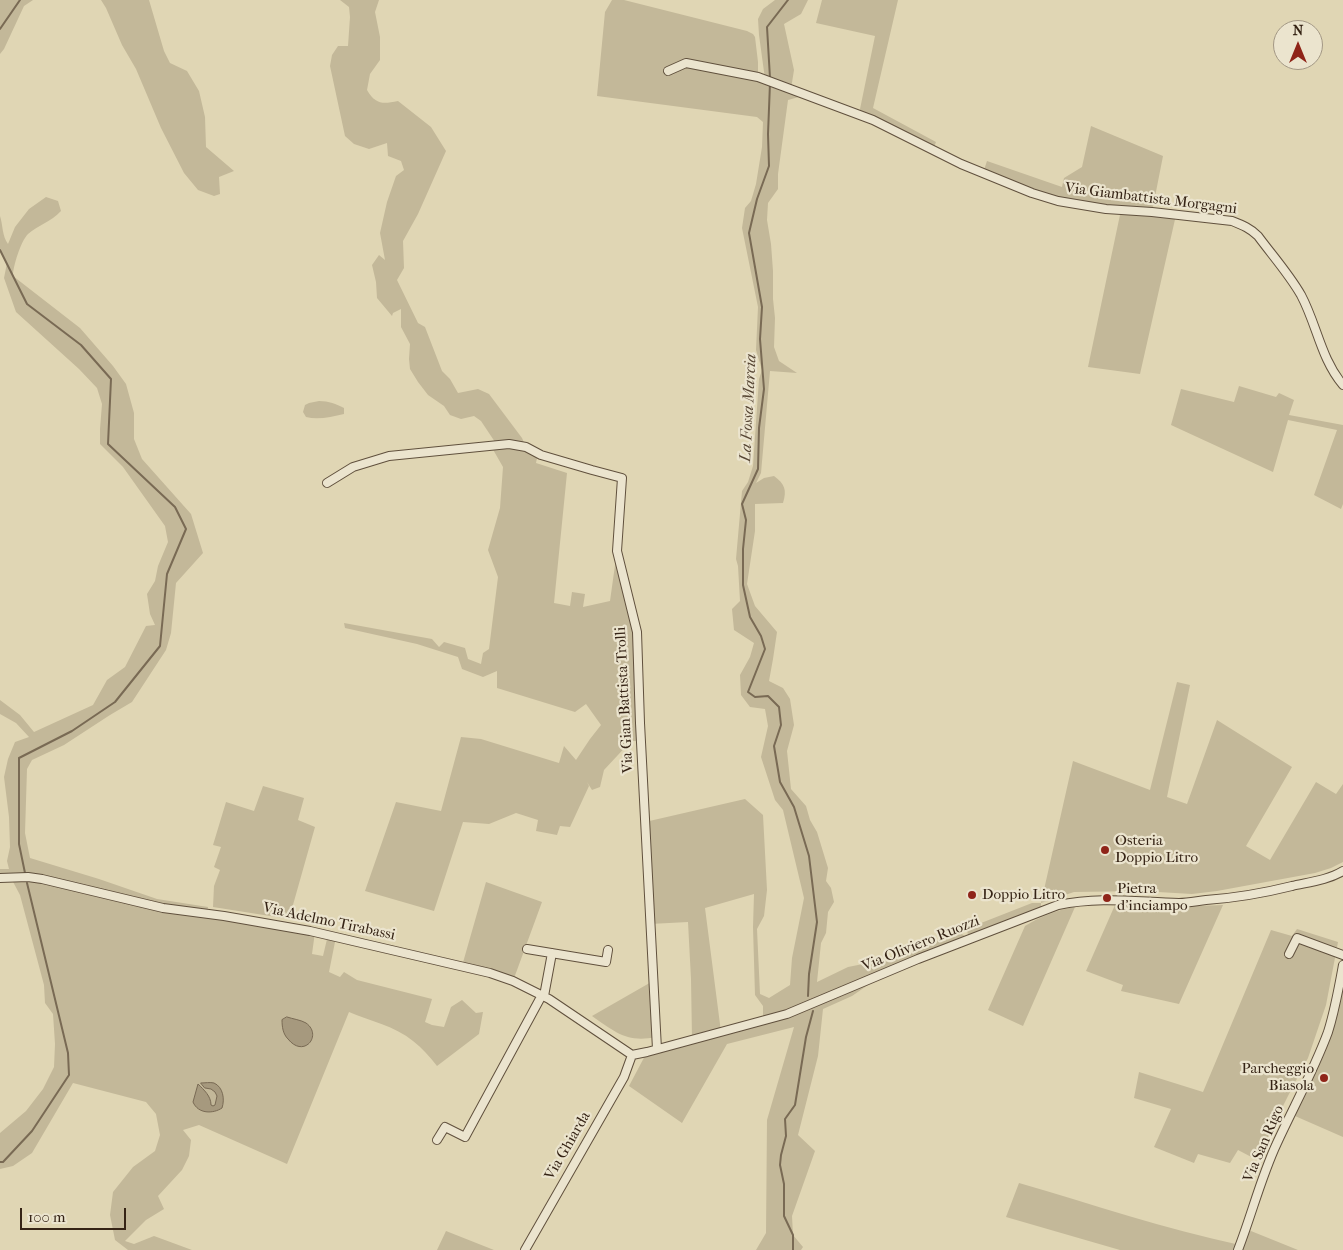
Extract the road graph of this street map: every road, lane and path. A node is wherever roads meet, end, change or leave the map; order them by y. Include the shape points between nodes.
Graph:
1 (668, 71) dead end
2 (1343, 385) edge
3 (327, 483) dead end
4 (1343, 871) edge
5 (0, 878) edge
6 (526, 949) dead end
7 (608, 950) dead end
8 (552, 953) junction
9 (1289, 954) dead end
10 (1343, 955) edge
11 (1343, 965) edge
12 (543, 996) junction
13 (657, 1049) junction
14 (632, 1054) junction
15 (437, 1140) dead end
16 (525, 1250) edge
17 (1238, 1250) edge

1 - 2 street, Via Giambattista Morgagni via 686,63 758,77 859,114 961,164 1058,201 1242,224 1258,236 1294,285 1306,306 1326,359
3 - 13 street, Via Gian Battista Trolli via 353,467 389,456 509,444 622,478 617,551 638,632
4 - 13 street, Via Oliviero Ruozzi via 1329,878 1231,898 1181,903 1088,900 1058,905 786,1014
5 - 12 street, Via Adelmo Tirabassi via 42,879 163,908 321,933 490,973
6 - 8 street
7 - 8 street via 606,962
8 - 12 street
9 - 10 street via 1297,938
11 - 17 street, Via San Rigo via 1328,1030 1264,1175
12 - 14 street, Via Adelmo Tirabassi
12 - 15 street via 465,1137 445,1127
13 - 14 street, Via Oliviero Ruozzi
14 - 16 street, Via Ghiarda via 624,1076

